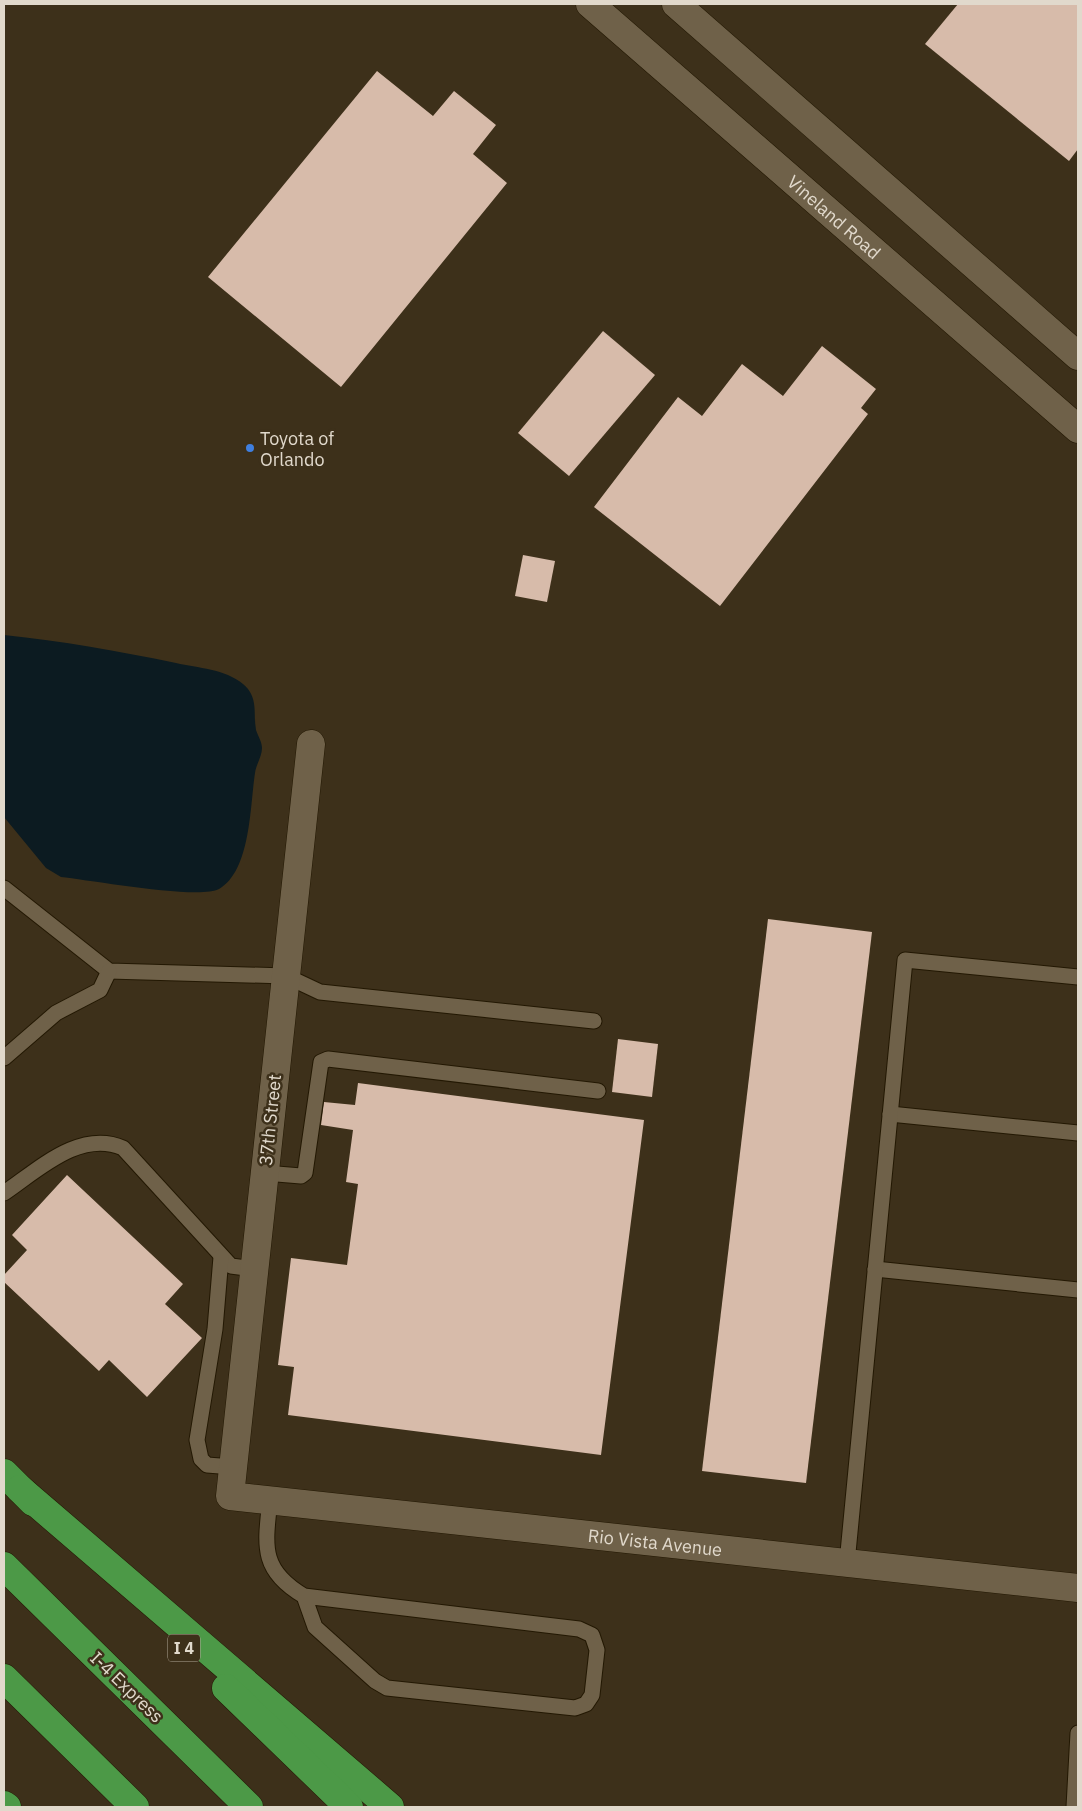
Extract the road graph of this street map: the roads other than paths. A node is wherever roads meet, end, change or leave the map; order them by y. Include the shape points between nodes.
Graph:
1 (590, 4) edge
2 (676, 4) edge
3 (1078, 356) edge
4 (1078, 428) edge
5 (311, 744) dead end
6 (4, 888) edge
7 (109, 971) junction
8 (286, 976) junction
9 (1078, 977) edge
10 (594, 1021) dead end
11 (4, 1058) edge
12 (598, 1091) dead end
13 (890, 1114) junction
14 (1078, 1133) edge
15 (265, 1173) junction
16 (4, 1193) edge
17 (221, 1257) junction
18 (254, 1269) junction
19 (875, 1269) junction
20 (1078, 1290) edge
21 (234, 1467) junction
22 (12, 1481) edge
23 (230, 1496) joint
24 (270, 1500) junction
25 (847, 1563) junction
26 (4, 1566) edge
27 (1078, 1588) edge
28 (304, 1596) junction
29 (4, 1678) edge
30 (1078, 1733) edge
31 (4, 1805) edge
32 (6, 1807) edge
33 (135, 1807) edge
34 (250, 1807) edge
35 (349, 1807) edge
36 (390, 1807) edge
37 (1074, 1807) edge

1 - 4 street, Vineland Road
2 - 3 street
5 - 8 street, 37th Street
6 - 7 lane
7 - 8 lane
7 - 11 lane via 100,990 56,1013
8 - 10 lane via 320,992
8 - 15 street, 37th Street
9 - 13 lane via 905,960
12 - 15 lane via 328,1059 321,1062 305,1173 301,1176
13 - 14 lane
13 - 19 lane
15 - 18 street, 37th Street
16 - 17 lane via 60,1154 80,1146 113,1144 123,1148
17 - 18 lane via 231,1266
17 - 21 lane via 215,1329 197,1440 201,1459 207,1465
18 - 21 street, 37th Street
19 - 20 lane
19 - 25 lane
21 - 23 street, 37th Street
22 - 35 highway, I 4
22 - 36 highway
23 - 24 street, Rio Vista Avenue
24 - 25 street, Rio Vista Avenue
24 - 28 lane via 266,1535 270,1565 286,1586
25 - 27 street, Rio Vista Avenue
26 - 34 highway, I-4 Express
28 - 28 lane via 579,1629 592,1636 598,1650 592,1695 586,1704 574,1708 388,1688 374,1680 315,1626
29 - 33 highway
30 - 37 lane
31 - 32 highway

